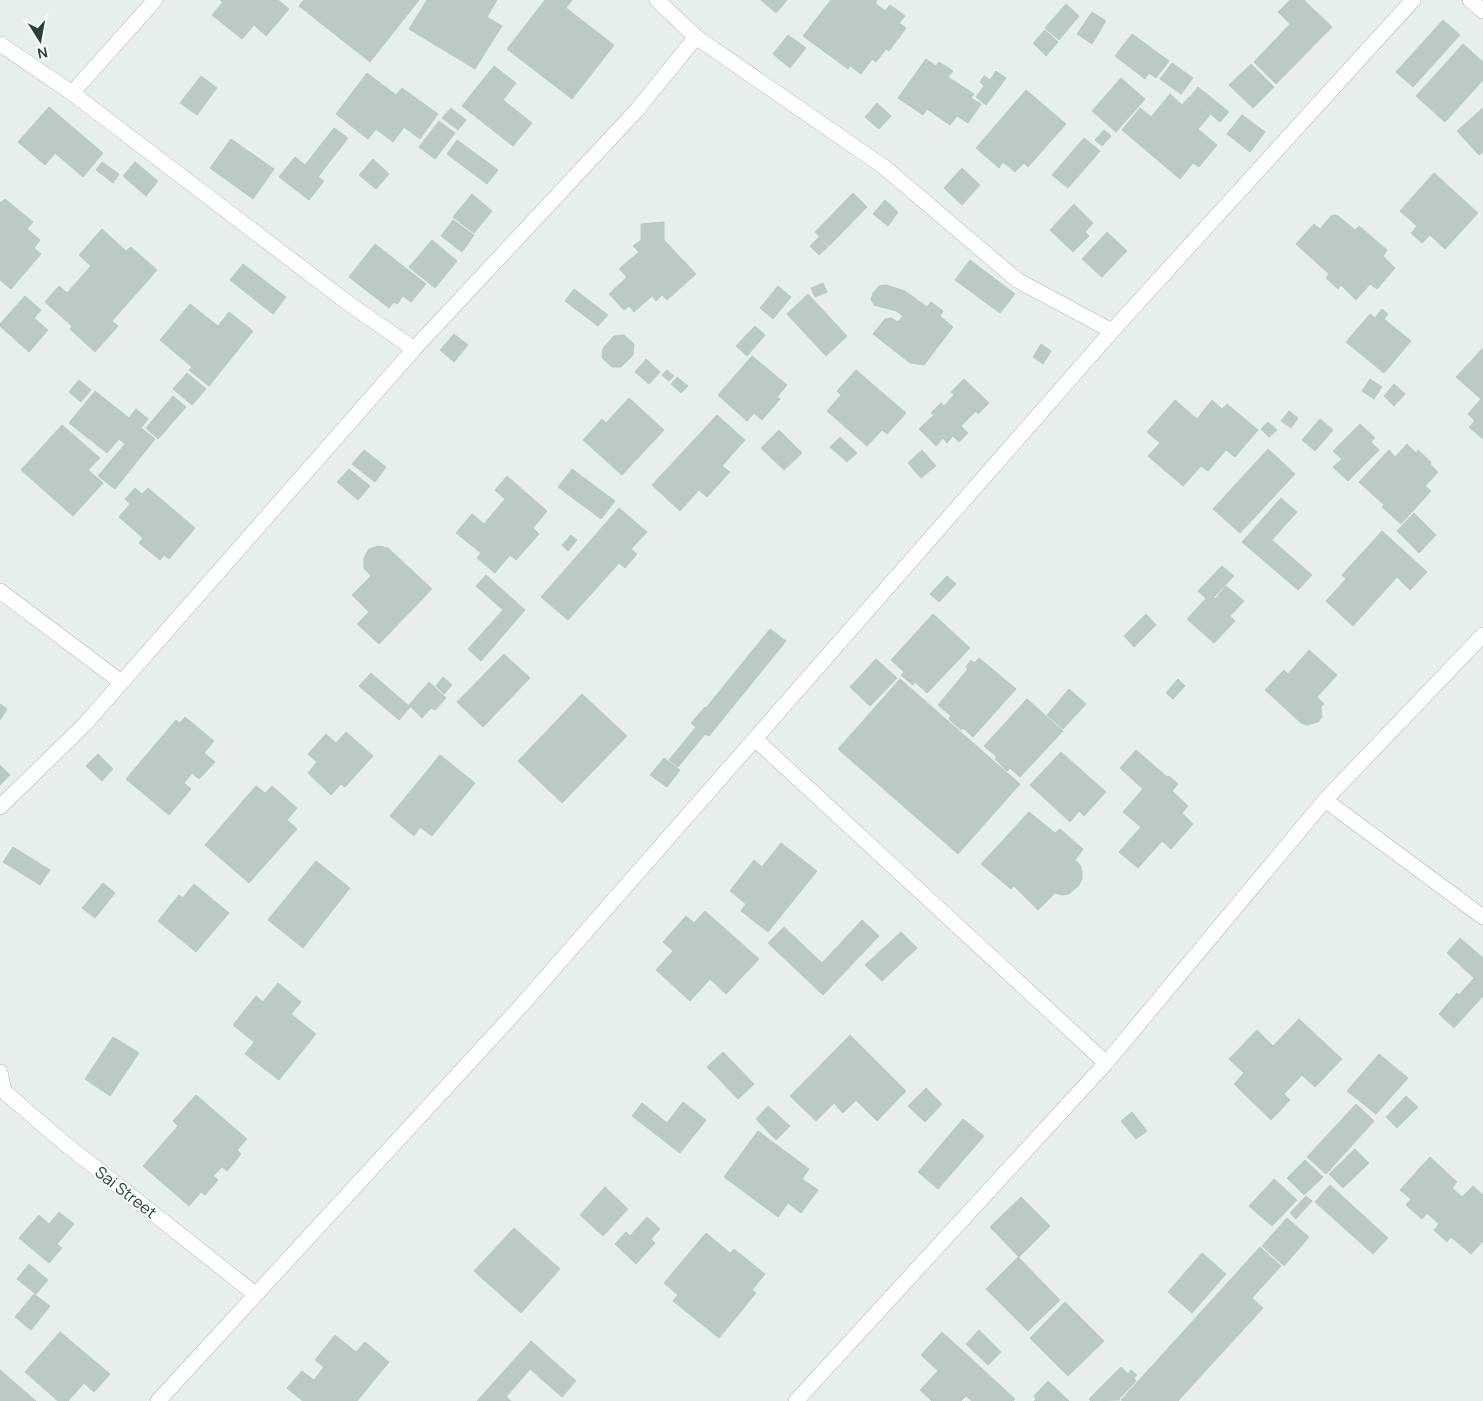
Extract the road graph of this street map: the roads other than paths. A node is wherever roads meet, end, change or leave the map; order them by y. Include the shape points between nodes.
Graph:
1 (155, 0) edge
2 (657, 0) edge
3 (1413, 0) edge
4 (1470, 0) edge
5 (1483, 11) edge
6 (696, 37) junction
7 (0, 44) edge
8 (72, 93) junction
9 (1112, 331) junction
10 (414, 349) junction
11 (0, 591) edge
12 (1483, 635) edge
13 (121, 682) junction
14 (755, 739) junction
15 (1325, 800) junction
16 (0, 807) edge
17 (1483, 917) edge
18 (1106, 1063) junction
19 (0, 1072) edge
20 (2, 1090) edge
21 (255, 1294) junction
22 (158, 1401) edge
23 (796, 1401) edge

1 - 8 street
2 - 6 street
3 - 9 street
4 - 5 street
6 - 9 street via 884,167 1017,280
6 - 10 street via 636,110
7 - 8 street
8 - 10 street via 348,303
9 - 14 street
10 - 13 street
11 - 13 street
12 - 15 street
13 - 16 street via 85,724
14 - 18 street
14 - 21 street via 520,1007
15 - 17 street
15 - 18 street
18 - 23 street
19 - 20 street
20 - 21 street, Sai Street
21 - 22 street

